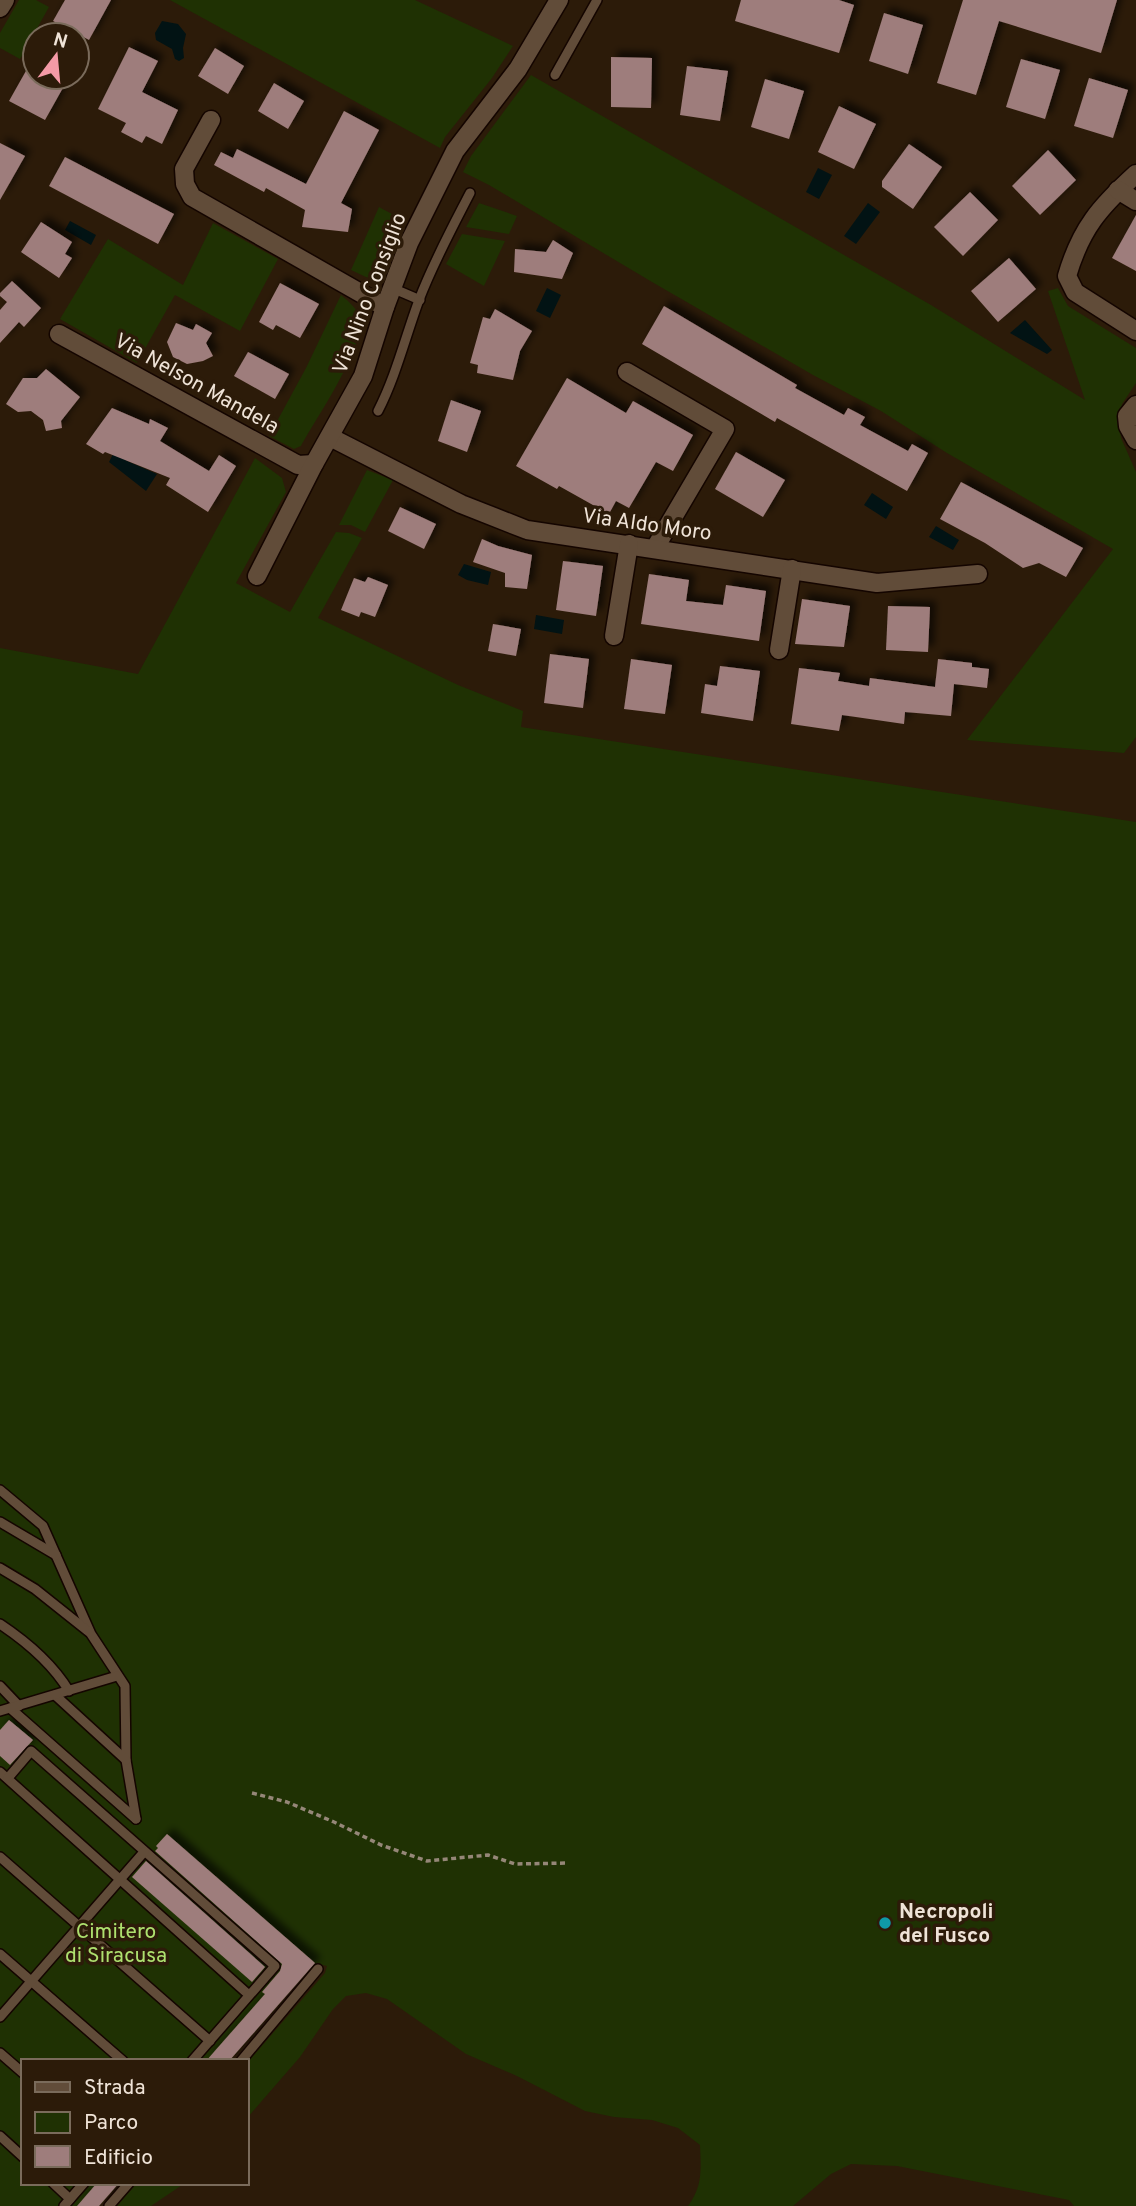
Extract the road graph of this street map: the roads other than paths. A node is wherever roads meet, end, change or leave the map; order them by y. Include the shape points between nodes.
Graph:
1 (5, 0) edge
2 (559, 0) edge
3 (596, 0) edge
4 (0, 8) edge
5 (555, 75) dead end
6 (211, 120) dead end
7 (1136, 174) edge
8 (1118, 190) junction
9 (470, 193) dead end
10 (1136, 201) edge
11 (392, 288) junction
12 (419, 300) junction
13 (385, 307) junction
14 (1136, 331) edge
15 (60, 334) dead end
16 (627, 372) dead end
17 (1136, 405) edge
18 (378, 411) dead end
19 (330, 437) junction
20 (1136, 440) edge
21 (314, 464) junction
22 (629, 544) junction
23 (655, 548) junction
24 (792, 569) junction
25 (978, 574) dead end
26 (257, 576) dead end
27 (614, 636) dead end
28 (779, 650) dead end
29 (0, 1492) edge
30 (0, 1522) edge
31 (56, 1555) junction
32 (0, 1568) edge
33 (0, 1624) edge
34 (91, 1634) junction
35 (117, 1676) junction
36 (0, 1686) edge
37 (69, 1691) junction
38 (55, 1695) junction
39 (9, 1709) edge
40 (126, 1760) junction
41 (4, 1775) edge
42 (144, 1852) junction
43 (0, 1857) edge
44 (121, 1880) junction
45 (80, 1927) junction
46 (0, 1954) edge
47 (318, 1969) dead end
48 (32, 1981) junction
49 (249, 1995) junction
50 (0, 2017) edge
51 (211, 2040) junction
52 (0, 2053) edge
53 (121, 2059) edge
54 (194, 2059) edge
55 (243, 2059) edge
56 (21, 2071) edge
57 (0, 2136) edge
58 (21, 2155) edge
59 (54, 2185) edge
60 (82, 2185) edge
61 (127, 2185) edge
62 (67, 2203) edge
63 (109, 2206) edge

1 - 4 street
2 - 11 street, Via Nino Consiglio via 519,69 455,151
3 - 5 lane
6 - 13 street via 184,169 192,197
7 - 8 street
8 - 10 street
8 - 14 street via 1096,212 1074,252 1067,276 1074,292
9 - 12 lane
11 - 12 lane
11 - 13 street, Via Nino Consiglio
12 - 18 lane
13 - 19 street, Via Nino Consiglio via 363,376
15 - 21 street, Via Nelson Mandela via 298,465
16 - 23 street via 725,429
17 - 20 street via 1128,416
19 - 21 street, Via Nino Consiglio
19 - 22 street, Via Aldo Moro via 461,504 527,530
21 - 26 street, Via Nino Consiglio
22 - 23 street, Via Aldo Moro
22 - 27 street
23 - 24 street, Via Aldo Moro
24 - 25 street, Via Aldo Moro via 877,583
24 - 28 street
29 - 31 lane via 43,1526
30 - 31 lane
31 - 34 lane
32 - 34 lane via 35,1589
33 - 37 lane via 24,1640
34 - 35 lane
35 - 37 lane
35 - 40 lane via 125,1686
36 - 39 lane
37 - 38 lane
38 - 39 lane
38 - 40 lane
39 - 40 lane via 136,1819
41 - 42 lane via 31,1751
41 - 44 lane
42 - 44 lane
42 - 49 lane via 275,1966
43 - 45 lane
44 - 45 lane
44 - 49 lane
45 - 48 lane
45 - 51 lane
46 - 48 lane
47 - 55 lane
48 - 50 lane
48 - 53 lane
49 - 51 lane
51 - 54 lane
52 - 56 lane
57 - 58 lane
59 - 62 lane
60 - 62 lane
61 - 63 lane

